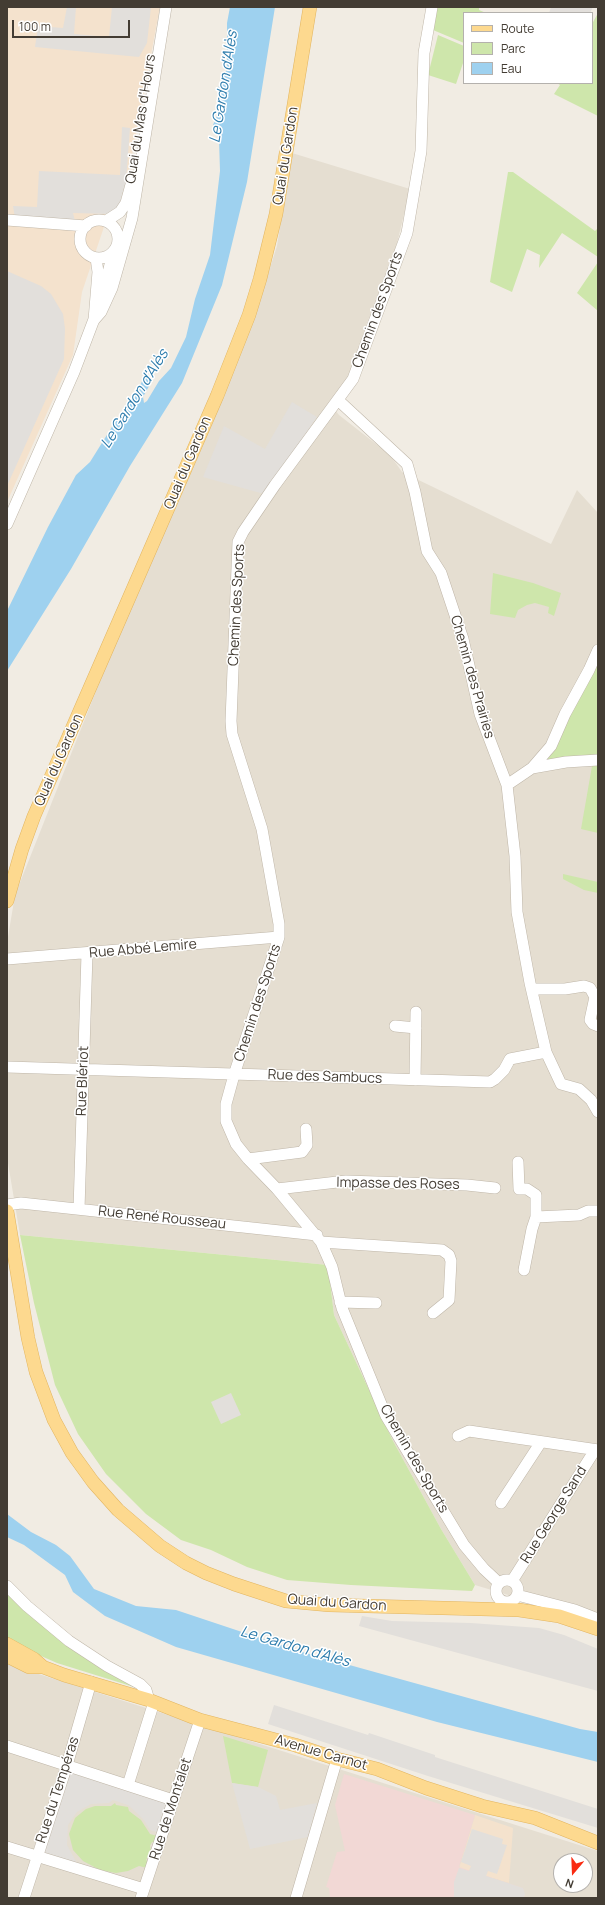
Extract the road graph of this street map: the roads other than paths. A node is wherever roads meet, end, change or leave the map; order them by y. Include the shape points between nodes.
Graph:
1 (159, 7) edge
2 (166, 7) edge
3 (310, 7) edge
4 (432, 7) edge
5 (136, 192) junction
6 (7, 220) edge
7 (106, 221) junction
8 (86, 226) junction
9 (7, 227) edge
10 (81, 237) junction
11 (118, 241) junction
12 (113, 252) junction
13 (96, 258) junction
14 (94, 320) junction
15 (338, 400) junction
16 (7, 524) edge
17 (598, 650) edge
18 (598, 760) edge
19 (532, 768) junction
20 (507, 785) junction
21 (7, 901) edge
22 (279, 938) junction
23 (87, 954) junction
24 (7, 959) edge
25 (532, 989) junction
26 (416, 1012) dead end
27 (395, 1026) dead end
28 (598, 1026) edge
29 (416, 1028) junction
30 (546, 1052) junction
31 (7, 1067) edge
32 (83, 1070) junction
33 (234, 1075) junction
34 (415, 1080) junction
35 (598, 1112) edge
36 (306, 1129) dead end
37 (248, 1159) junction
38 (518, 1162) dead end
39 (495, 1188) dead end
40 (277, 1189) junction
41 (7, 1205) edge
42 (79, 1209) junction
43 (7, 1211) edge
44 (598, 1211) edge
45 (536, 1216) junction
46 (319, 1239) junction
47 (524, 1270) dead end
48 (340, 1302) junction
49 (376, 1304) dead end
50 (433, 1313) dead end
51 (458, 1436) dead end
52 (541, 1442) junction
53 (597, 1450) edge
54 (501, 1502) dead end
55 (512, 1581) junction
56 (499, 1583) junction
57 (7, 1586) edge
58 (517, 1595) junction
59 (598, 1619) edge
60 (598, 1629) edge
61 (7, 1644) edge
62 (7, 1656) edge
63 (43, 1667) junction
64 (91, 1682) junction
65 (152, 1701) junction
66 (200, 1720) junction
67 (7, 1746) edge
68 (337, 1759) junction
69 (67, 1765) junction
70 (128, 1785) junction
71 (173, 1800) junction
72 (598, 1843) edge
73 (7, 1847) edge
74 (37, 1856) junction
75 (143, 1893) edge
76 (24, 1898) edge
77 (296, 1898) edge

1 - 7 street, Quai du Mas d'Hours via 138,155 129,192 126,204 120,212
2 - 5 street, Quai du Mas d'Hours
3 - 21 main road, Quai du Gardon via 276,214 249,315 217,396 34,816
4 - 15 street, Chemin des Sports via 424,53 421,151 407,233 353,379
5 - 11 street, Quai du Mas d'Hours
5 - 14 street, Quai du Mas d'Hours via 132,218 112,288 101,312
6 - 8 street
7 - 8 street via 95,221
7 - 11 street via 115,229
8 - 10 street
9 - 10 street via 68,231
10 - 13 street via 83,248
11 - 12 street
12 - 13 street
12 - 14 street, Quai du Mas d'Hours via 102,299
13 - 14 street, Quai du Mas d'Hours via 98,272
14 - 16 street, Quai du Mas d'Hours via 74,372
15 - 20 street, Chemin des Prairies via 407,464 427,551 441,573 464,640 480,714
15 - 22 street, Chemin des Sports via 275,485 238,542 232,734 262,829 279,924
17 - 19 street via 551,746
18 - 19 street
19 - 20 street
20 - 25 street, Chemin des Prairies via 515,856 517,912
22 - 23 street, Rue Abbé Lemire
22 - 33 street, Chemin des Sports
23 - 24 street, Rue Abbé Lemire
23 - 32 street, Rue Blériot
25 - 28 street via 584,986 590,988 595,997 590,1020
25 - 30 street, Chemin des Prairies
26 - 29 street
27 - 29 street
29 - 34 street
30 - 34 street, Rue des Sambucs via 510,1058 504,1070 490,1082
30 - 35 street, Chemin des Prairies via 561,1084 580,1089
31 - 32 street, Rue des Sambucs
32 - 33 street, Rue des Sambucs
32 - 42 street, Rue Blériot
33 - 34 street, Rue des Sambucs
33 - 37 street, Chemin des Sports via 226,1104 226,1121 236,1144
36 - 37 street via 307,1145 302,1152
37 - 40 street, Chemin des Sports
38 - 45 street via 519,1189 527,1189 536,1195
39 - 40 street, Impasse des Roses via 346,1181
40 - 46 street, Chemin des Sports
41 - 42 street, Rue René Rousseau via 21,1203
42 - 46 street, Rue René Rousseau
43 - 60 main road, Quai du Gardon via 28,1338 49,1409 72,1454 93,1482 118,1510 160,1546 186,1564 206,1573 286,1601 329,1605 519,1610 560,1616
44 - 45 street via 588,1211 580,1216
45 - 47 street
46 - 48 street, Chemin des Sports via 332,1267
46 - 50 street, Rue René Rousseau via 442,1250 452,1261 449,1300
48 - 49 street
48 - 56 street, Chemin des Sports via 386,1416 464,1545
51 - 52 street via 469,1432
52 - 53 street
52 - 54 street
53 - 55 street, Rue George Sand
55 - 56 street via 505,1580
55 - 58 street via 518,1589
56 - 58 street via 496,1589 499,1599 509,1601
57 - 65 street via 69,1641 140,1684
58 - 59 street via 576,1610
61 - 63 main road, Avenue Carnot
62 - 63 main road, Avenue Carnot via 29,1667
63 - 64 main road, Avenue Carnot
64 - 65 main road, Avenue Carnot
64 - 69 street, Rue du Tempéras
65 - 66 main road, Avenue Carnot
65 - 70 street
66 - 68 main road, Avenue Carnot
66 - 71 street, Rue de Montalet
67 - 69 street
68 - 72 main road, Avenue Carnot via 384,1771 482,1806 535,1818
68 - 77 street
69 - 70 street
69 - 74 street, Rue du Tempéras
70 - 71 street
71 - 75 street, Rue de Montalet
73 - 74 street
74 - 75 street
74 - 76 street, Rue du Tempéras

